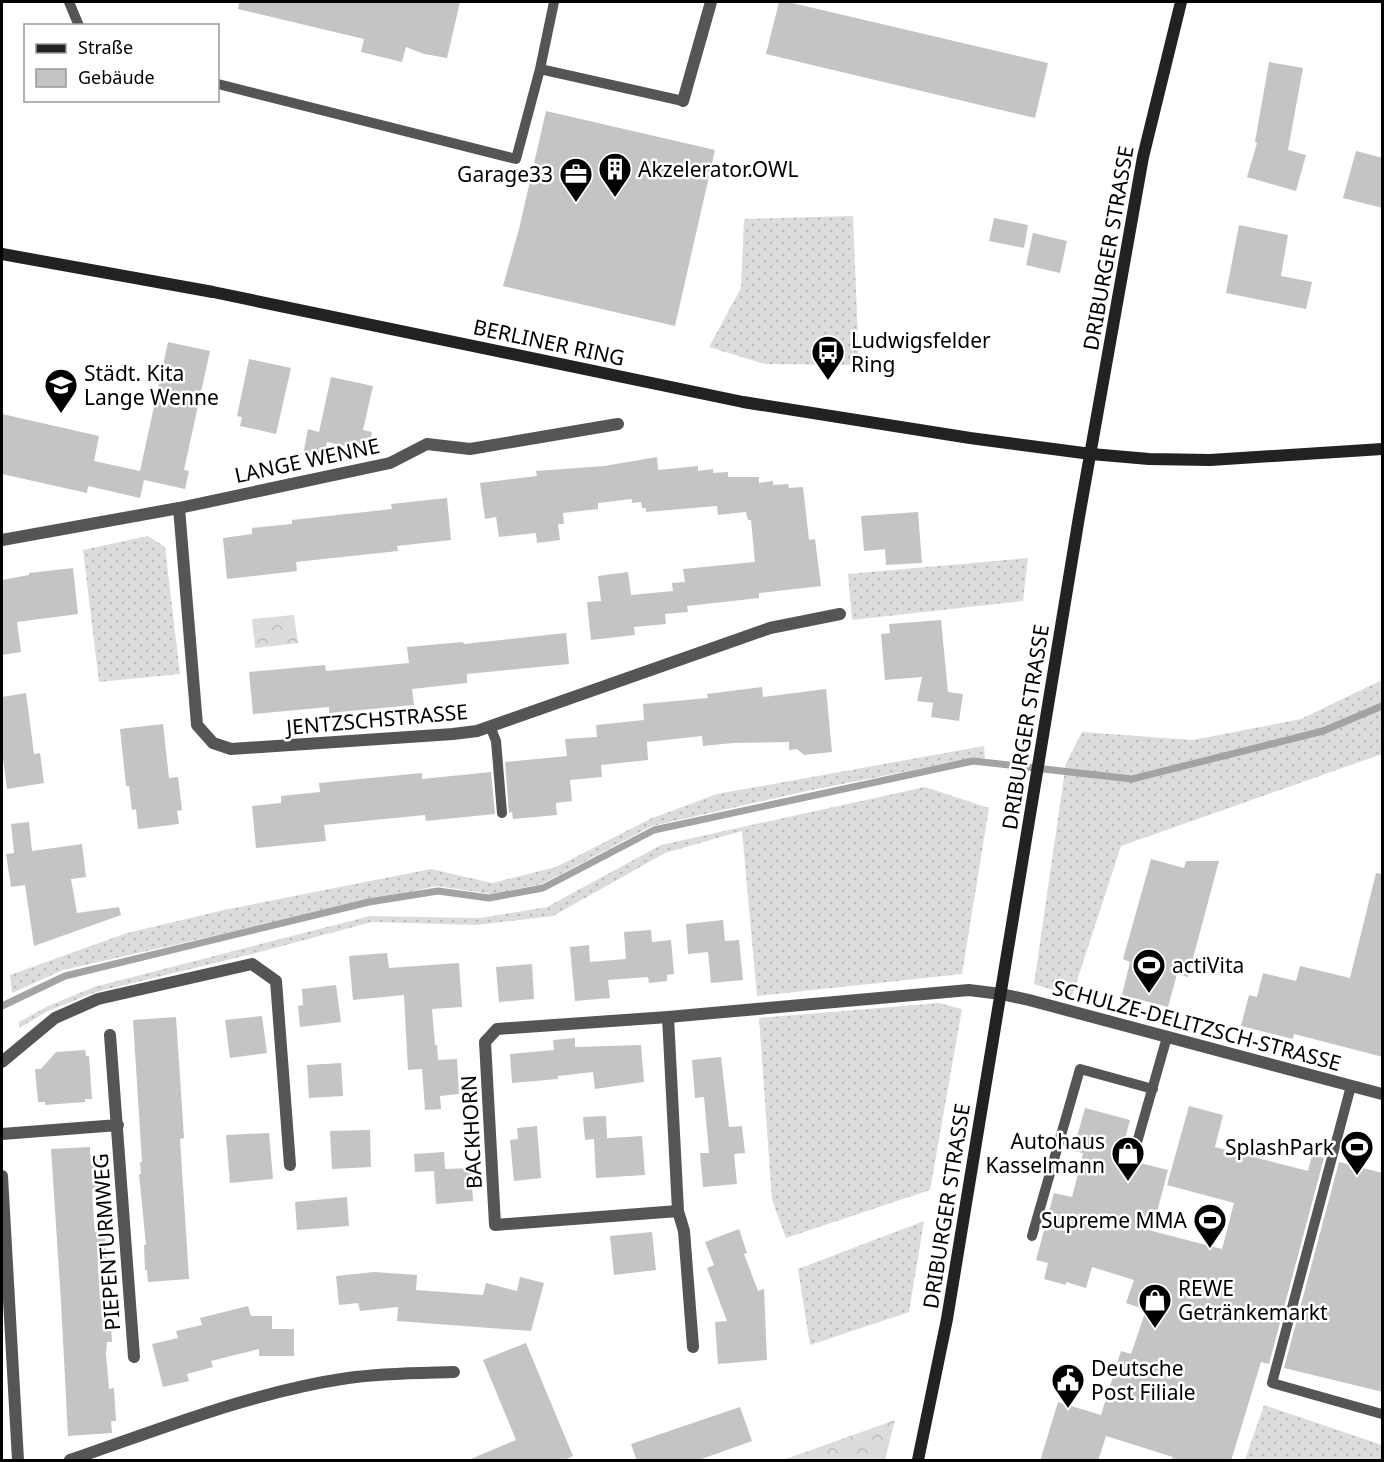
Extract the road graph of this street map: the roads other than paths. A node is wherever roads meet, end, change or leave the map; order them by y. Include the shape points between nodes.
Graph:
1 (69, 2) edge
2 (554, 2) edge
3 (711, 2) edge
4 (1181, 2) edge
5 (78, 24) edge
6 (540, 69) junction
7 (219, 84) edge
8 (683, 101) joint
9 (2, 254) edge
10 (618, 424) dead end
11 (1383, 449) edge
12 (1090, 454) junction
13 (179, 508) junction
14 (2, 540) edge
15 (840, 614) dead end
16 (490, 726) junction
17 (502, 813) dead end
18 (1001, 994) junction
19 (668, 1017) junction
20 (110, 1035) dead end
21 (1167, 1037) junction
22 (2, 1062) edge
23 (1351, 1086) junction
24 (1153, 1089) junction
25 (1383, 1094) edge
26 (118, 1125) junction
27 (2, 1134) edge
28 (1134, 1153) dead end
29 (290, 1165) dead end
30 (2, 1176) edge
31 (678, 1211) junction
32 (1032, 1236) dead end
33 (693, 1347) dead end
34 (134, 1357) dead end
35 (454, 1372) dead end
36 (1383, 1414) edge
37 (18, 1461) edge
38 (70, 1461) edge
39 (918, 1461) edge

1 - 5 lane
2 - 6 lane
3 - 8 street
4 - 12 main road, DRIBURGER STRASSE via 1143,157
6 - 7 lane via 516,159
6 - 8 lane
9 - 12 main road, BERLINER RING via 213,292 743,402
10 - 13 street, LANGE WENNE via 470,449 427,444 390,463
11 - 12 main road via 1210,460
12 - 18 main road, DRIBURGER STRASSE
13 - 14 street, LANGE WENNE
13 - 16 street, JENTZSCHSTRASSE via 197,725 213,743 231,749 271,747 453,734
15 - 16 street, JENTZSCHSTRASSE via 770,628
16 - 17 lane via 496,741
18 - 19 street, BACKHORN via 969,990
18 - 21 street, SCHULZE-DELITZSCH-STRASSE
18 - 39 main road, DRIBURGER STRASSE via 947,1319
19 - 31 street
19 - 31 street, BACKHORN via 497,1029 485,1042 495,1225
20 - 26 street, PIEPENTURMWEG
21 - 23 street, SCHULZE-DELITZSCH-STRASSE
21 - 24 lane
22 - 29 street via 55,1018 98,999 252,964 276,981
23 - 25 street, SCHULZE-DELITZSCH-STRASSE
23 - 36 lane via 1272,1383
24 - 28 lane
24 - 32 lane via 1080,1069
26 - 27 street, PIEPENTURMWEG
26 - 34 street, PIEPENTURMWEG
30 - 37 street
31 - 33 street via 684,1231
35 - 38 street via 346,1378 240,1402

